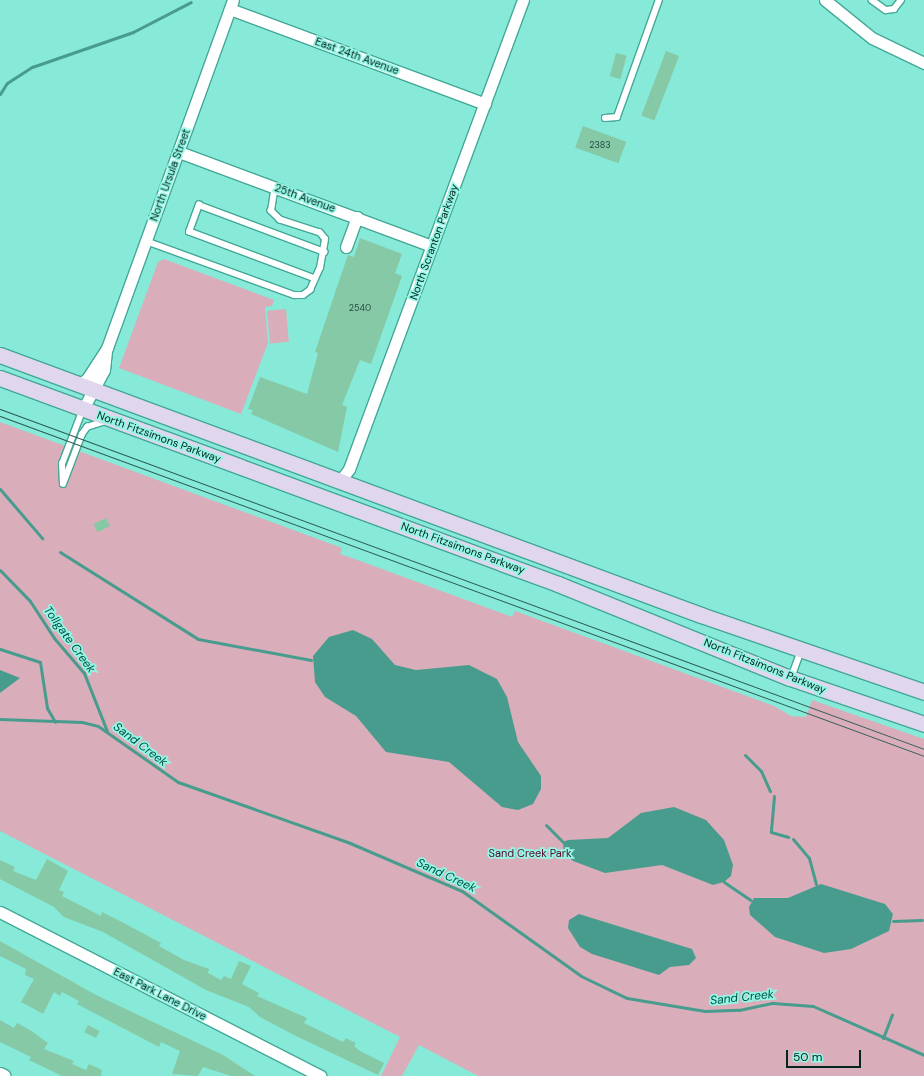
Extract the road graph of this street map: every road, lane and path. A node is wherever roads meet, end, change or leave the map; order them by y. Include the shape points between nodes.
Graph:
1 (523, 0) edge
2 (659, 0) edge
3 (825, 0) edge
4 (872, 0) edge
5 (901, 0) edge
6 (232, 5) edge
7 (924, 63) edge
8 (485, 104) junction
9 (605, 118) dead end
10 (178, 152) junction
11 (275, 187) junction
12 (357, 217) junction
13 (146, 241) junction
14 (432, 246) junction
15 (346, 247) dead end
16 (324, 252) junction
17 (315, 280) junction
18 (106, 350) junction
19 (0, 355) edge
20 (0, 378) edge
21 (79, 384) junction
22 (95, 390) junction
23 (83, 409) junction
24 (112, 419) junction
25 (340, 482) junction
26 (801, 650) junction
27 (790, 678) junction
28 (924, 692) edge
29 (924, 724) edge
30 (0, 912) edge
31 (0, 1074) edge
32 (4, 1076) edge
33 (320, 1076) edge

1 - 8 street, North Scranton Parkway
2 - 9 lane via 617,117
3 - 7 street via 872,38
4 - 5 lane via 886,10 894,9
6 - 8 street, East 24th Avenue
6 - 10 street, North Ursula Street
8 - 14 street, North Scranton Parkway
10 - 11 street, 25th Avenue
10 - 13 street, North Ursula Street
11 - 12 street, 25th Avenue
11 - 16 lane via 271,211 280,220 320,233
12 - 14 street, 25th Avenue
12 - 15 street
13 - 17 lane via 294,295 310,290
13 - 18 street, North Ursula Street
14 - 25 street, North Scranton Parkway via 349,469
16 - 17 lane
16 - 17 lane via 199,205 189,232
18 - 21 street, North Ursula Street via 88,379
18 - 22 street, North Ursula Street via 104,370
19 - 21 main road, North Fitzsimons Parkway
20 - 23 main road, North Fitzsimons Parkway
21 - 22 main road, North Fitzsimons Parkway
22 - 23 street, North Ursula Street
22 - 25 main road, North Fitzsimons Parkway
23 - 24 main road, North Fitzsimons Parkway
23 - 24 lane via 62,464 63,484 84,430
24 - 27 main road, North Fitzsimons Parkway via 558,584
25 - 26 main road, North Fitzsimons Parkway
26 - 27 lane
26 - 28 main road, North Fitzsimons Parkway
27 - 29 main road, North Fitzsimons Parkway
30 - 33 street, East Park Lane Drive
31 - 32 street

